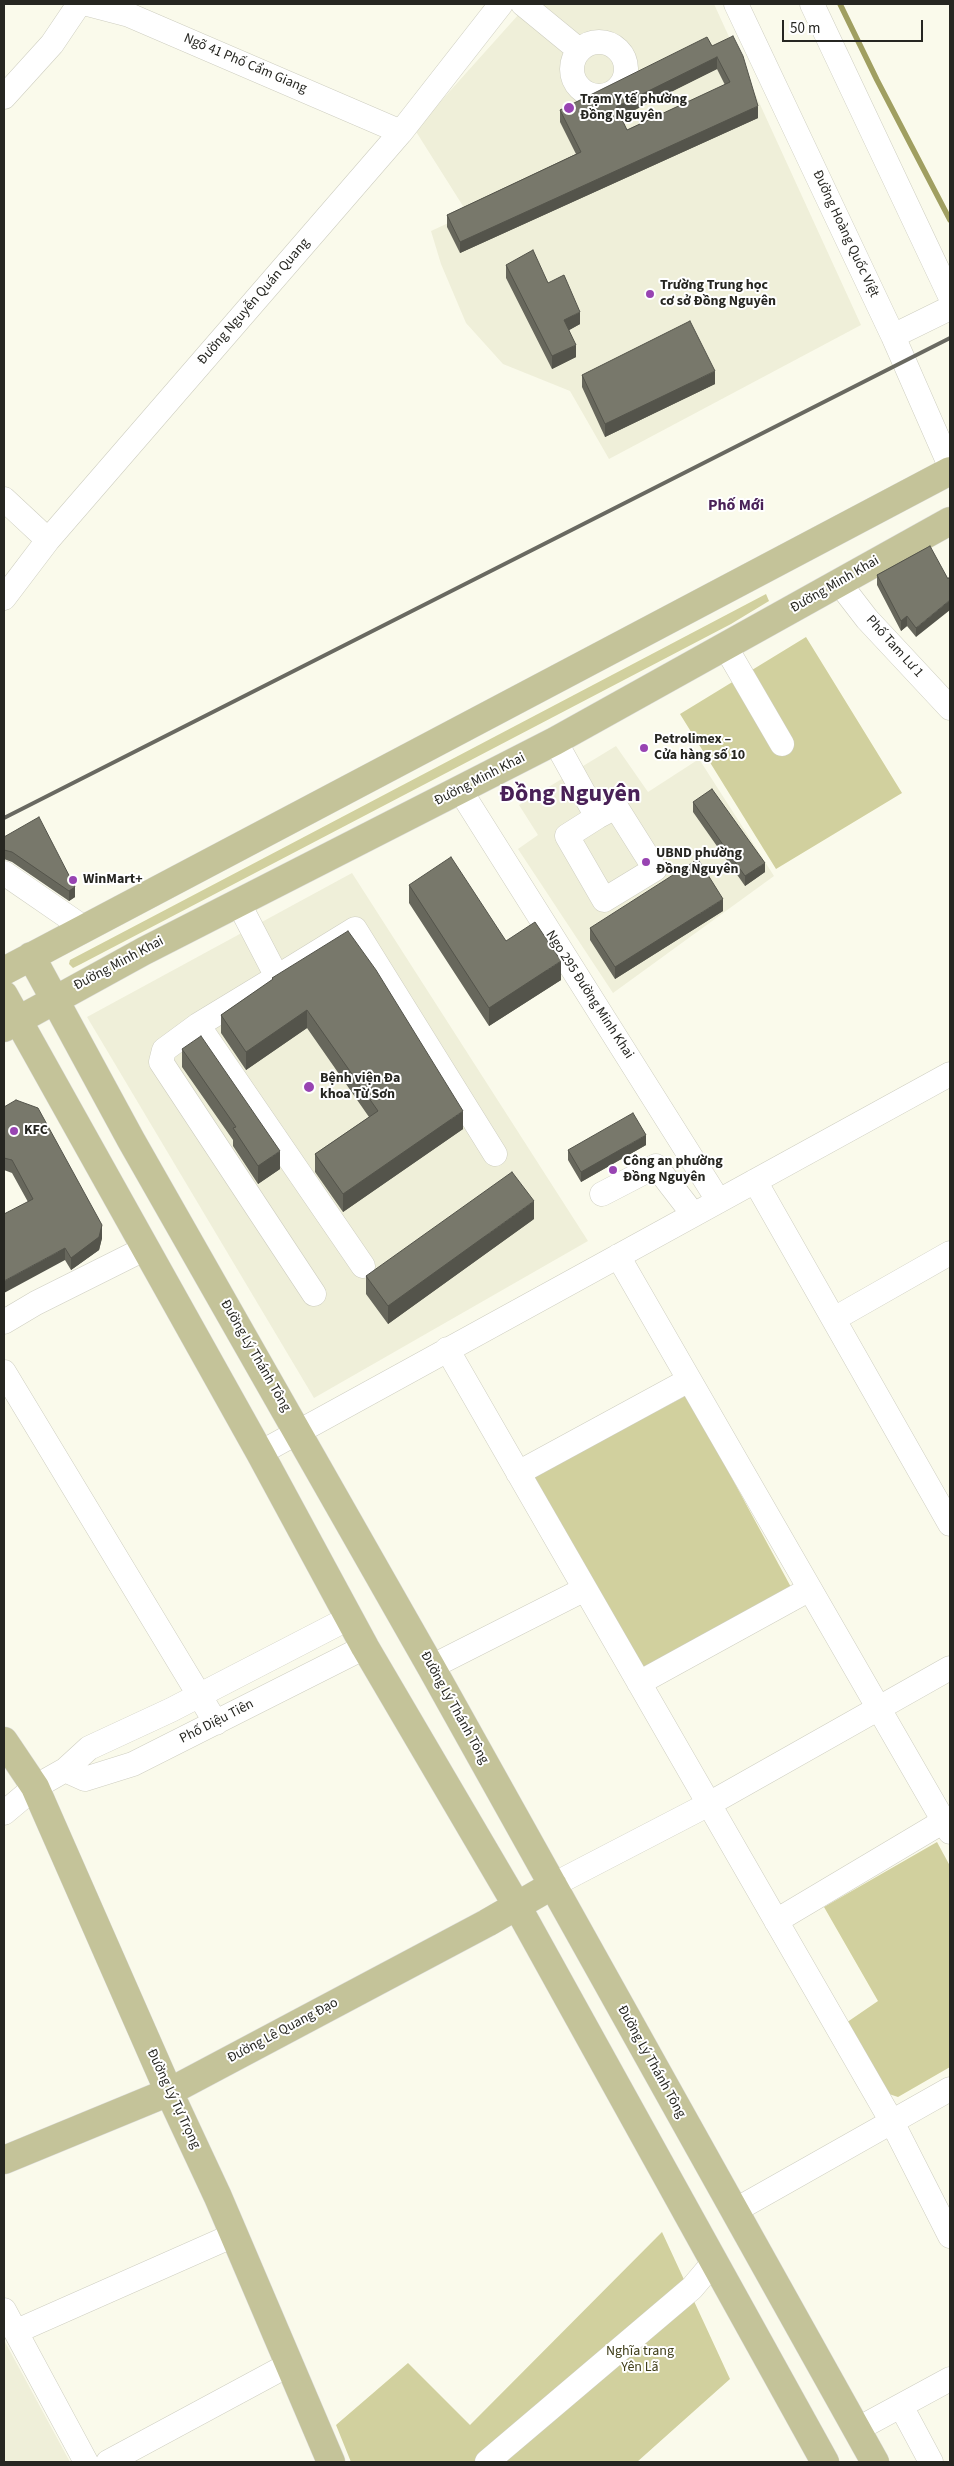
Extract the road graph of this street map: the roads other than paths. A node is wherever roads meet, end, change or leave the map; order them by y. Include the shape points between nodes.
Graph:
1 (79, 4) edge
2 (87, 4) edge
3 (501, 4) edge
4 (523, 4) edge
5 (736, 4) edge
6 (812, 4) edge
7 (579, 50) dead end
8 (4, 97) edge
9 (401, 132) junction
10 (950, 296) edge
11 (950, 308) edge
12 (893, 336) junction
13 (950, 466) edge
14 (950, 471) edge
15 (4, 500) edge
16 (950, 521) edge
17 (48, 540) junction
18 (840, 584) junction
19 (4, 598) edge
20 (725, 646) junction
21 (950, 708) edge
22 (555, 740) junction
23 (782, 744) dead end
24 (460, 790) junction
25 (597, 817) dead end
26 (4, 873) edge
27 (238, 902) junction
28 (84, 928) junction
29 (31, 956) junction
30 (4, 971) edge
31 (277, 977) junction
32 (4, 995) edge
33 (54, 1000) junction
34 (11, 1024) edge
35 (198, 1025) junction
36 (950, 1074) edge
37 (495, 1154) dead end
38 (755, 1181) junction
39 (602, 1194) dead end
40 (718, 1200) junction
41 (693, 1214) junction
42 (182, 1230) junction
43 (146, 1248) junction
44 (950, 1254) edge
45 (618, 1256) junction
46 (363, 1266) dead end
47 (314, 1294) dead end
48 (834, 1319) junction
49 (4, 1322) edge
50 (447, 1350) junction
51 (4, 1372) edge
52 (689, 1380) junction
53 (298, 1431) junction
54 (260, 1453) junction
55 (518, 1473) junction
56 (950, 1524) edge
57 (585, 1589) junction
58 (810, 1589) junction
59 (349, 1618) junction
60 (365, 1647) junction
61 (431, 1667) junction
62 (950, 1668) edge
63 (639, 1683) junction
64 (201, 1695) junction
65 (878, 1708) junction
66 (216, 1723) junction
67 (4, 1741) edge
68 (65, 1770) junction
69 (35, 1787) junction
70 (709, 1804) junction
71 (4, 1813) edge
72 (947, 1826) edge
73 (553, 1885) junction
74 (517, 1906) junction
75 (776, 1921) junction
76 (950, 2089) edge
77 (169, 2092) junction
78 (892, 2122) junction
79 (4, 2160) edge
80 (734, 2211) junction
81 (948, 2229) edge
82 (234, 2235) junction
83 (714, 2262) junction
84 (4, 2310) edge
85 (17, 2332) junction
86 (290, 2364) junction
87 (950, 2379) edge
88 (901, 2406) junction
89 (856, 2430) junction
90 (86, 2462) edge
91 (108, 2462) edge
92 (331, 2462) edge
93 (487, 2462) edge
94 (825, 2462) edge
95 (874, 2462) edge
96 (931, 2462) edge

1 - 8 street via 52,44
2 - 9 street, Ngõ 41 Phố Cẩm Giang via 129,15
3 - 9 street, Đường Nguyễn Quán Quang
4 - 7 street
5 - 12 street, Đường Hoàng Quốc Việt
6 - 10 street
9 - 17 street, Đường Nguyễn Quán Quang
11 - 12 street
12 - 13 street, Đường Hoàng Quốc Việt
14 - 28 main road
15 - 17 street
16 - 18 main road, Đường Minh Khai
17 - 19 street, Đường Nguyễn Quán Quang
18 - 20 main road, Đường Minh Khai
18 - 21 street, Phố Tam Lư 1 via 867,619
20 - 22 main road, Đường Minh Khai
20 - 23 street
22 - 24 main road, Đường Minh Khai
22 - 25 street
24 - 27 main road, Đường Minh Khai
24 - 40 street, Ngo 295 Đường Minh Khai
26 - 28 street
27 - 31 street
27 - 33 main road, Đường Minh Khai
28 - 29 main road
29 - 30 main road
29 - 33 main road, Đường Lý Thánh Tông
31 - 35 street
31 - 37 street via 355,929
32 - 34 main road
33 - 34 main road, Đường Minh Khai
33 - 42 main road, Đường Lý Thánh Tông
34 - 43 main road
35 - 46 street
35 - 47 street via 164,1050 161,1062
36 - 38 street
38 - 40 street
38 - 48 street
39 - 41 street via 656,1166
40 - 41 street
41 - 45 street
42 - 43 main road
42 - 53 main road, Đường Lý Thánh Tông
43 - 49 street
43 - 54 main road
44 - 48 street
45 - 50 street
45 - 52 street
48 - 56 street
50 - 53 street
50 - 55 street
51 - 64 street
52 - 55 street
52 - 58 street
53 - 54 street
53 - 61 main road, Đường Lý Thánh Tông
54 - 59 main road
55 - 57 street
57 - 61 street
57 - 63 street
58 - 63 street
58 - 65 street
59 - 60 main road
59 - 64 street
60 - 66 street, Phố Diệu Tiên
60 - 74 main road
61 - 73 main road, Đường Lý Thánh Tông
62 - 65 street
63 - 70 street
64 - 66 street
64 - 68 street via 88,1748
65 - 70 street
65 - 72 street
66 - 68 street, Phố Diệu Tiên via 133,1764 86,1779
67 - 69 main road, Đường Lý Tự Trọng
68 - 69 street
69 - 71 street
69 - 77 main road, Đường Lý Tự Trọng
70 - 73 street
70 - 75 street
72 - 75 street
73 - 74 main road, Đường Lê Quang Đạo
73 - 80 main road, Đường Lý Thánh Tông
74 - 77 main road, Đường Lê Quang Đạo
74 - 83 main road
75 - 78 street
76 - 78 street
77 - 79 main road, Đường Lê Quang Đạo
77 - 82 main road, Đường Lý Tự Trọng
78 - 80 street
78 - 81 street
80 - 89 main road, Đường Lý Thánh Tông
82 - 85 street
82 - 86 main road, Đường Lý Tự Trọng
83 - 93 street via 692,2288
83 - 94 main road
84 - 85 street
85 - 90 street
86 - 91 street
86 - 92 main road, Đường Lý Tự Trọng
87 - 88 street
88 - 89 street
88 - 96 street
89 - 95 main road, Đường Lý Thánh Tông

